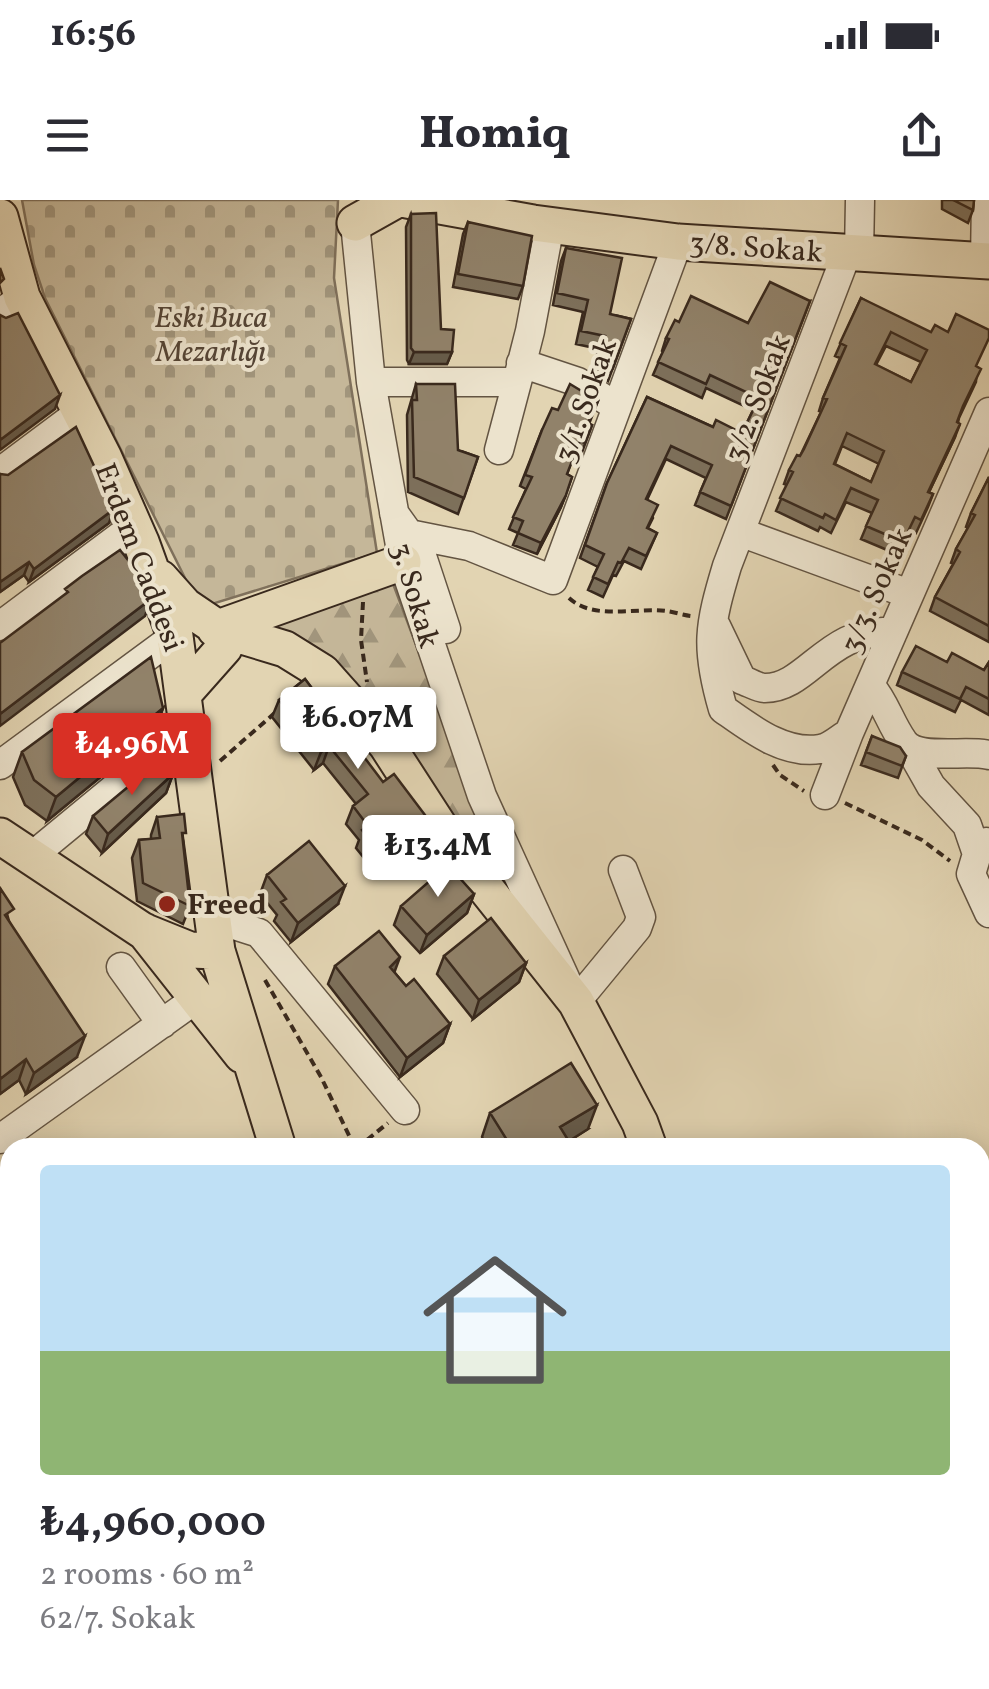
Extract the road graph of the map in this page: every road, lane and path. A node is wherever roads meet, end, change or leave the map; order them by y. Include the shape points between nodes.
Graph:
1 (396, 200) edge
2 (407, 200) edge
3 (860, 200) edge
4 (986, 200) edge
5 (359, 208) edge
6 (0, 217) edge
7 (550, 225) junction
8 (678, 242) junction
9 (853, 253) junction
10 (987, 261) edge
11 (11, 306) edge
12 (519, 372) junction
13 (372, 382) junction
14 (617, 407) junction
15 (79, 412) junction
16 (989, 412) edge
17 (499, 450) dead end
18 (0, 472) edge
19 (740, 532) junction
20 (137, 534) junction
21 (409, 549) junction
22 (359, 578) junction
23 (553, 580) junction
24 (909, 594) junction
25 (714, 608) junction
26 (0, 626) edge
27 (219, 629) junction
28 (446, 630) dead end
29 (893, 632) junction
30 (175, 636) junction
31 (870, 684) junction
32 (184, 692) junction
33 (353, 706) junction
34 (279, 710) edge
35 (185, 730) junction
36 (849, 733) junction
37 (757, 734) junction
38 (910, 749) junction
39 (989, 755) edge
40 (0, 765) edge
41 (193, 784) junction
42 (826, 794) junction
43 (0, 836) edge
44 (979, 856) edge
45 (31, 857) junction
46 (623, 870) dead end
47 (989, 912) edge
48 (143, 930) junction
49 (214, 934) junction
50 (271, 948) junction
51 (120, 967) dead end
52 (196, 1000) junction
53 (576, 1002) junction
54 (162, 1024) junction
55 (254, 1070) junction
56 (404, 1110) joint
57 (1, 1138) edge
58 (275, 1138) edge
59 (351, 1138) edge
60 (369, 1138) edge
61 (645, 1138) edge

1 - 5 main road
2 - 7 main road, 3/8. Sokak
3 - 9 street, 3/2. Sokak
4 - 10 street
5 - 13 street, 3. Sokak
6 - 11 main road, Erdem Caddesi
7 - 8 main road, 3/8. Sokak
7 - 12 street
8 - 9 main road, 3/8. Sokak
8 - 14 street, 3/1. Sokak
9 - 10 main road, 3/8. Sokak
9 - 19 street, 3/2. Sokak
11 - 15 main road, Erdem Caddesi
12 - 13 street
12 - 14 street via 578,382
12 - 17 street
13 - 21 street, 3. Sokak via 394,512
14 - 23 street, 3/1. Sokak
15 - 18 street
15 - 20 main road, Erdem Caddesi
16 - 24 street, 3/3. Sokak
19 - 24 street
19 - 25 street, 3/2. Sokak
20 - 26 street
20 - 27 main road via 165,586
20 - 30 main road, Erdem Caddesi
21 - 22 main road
21 - 23 street via 470,546
21 - 28 street
21 - 53 street, 3. Sokak via 482,796
22 - 27 main road
22 - 33 path via 367,682
23 - 25 path via 576,605 592,610 693,616
24 - 29 street, 3/3. Sokak
25 - 29 street via 720,640 742,680 764,688 808,669 849,637
25 - 37 street, 3/2. Sokak via 708,649 723,709
27 - 30 main road
27 - 32 main road via 224,648
27 - 33 main road via 285,649 322,672
29 - 31 street, 3/3. Sokak
30 - 32 main road, Erdem Caddesi
30 - 40 street
31 - 36 street, 3/3. Sokak
31 - 38 street
32 - 35 main road, Erdem Caddesi
33 - 53 main road via 386,744 452,846
34 - 41 path
35 - 41 main road, Erdem Caddesi
35 - 45 street
36 - 37 street via 823,749 796,748
36 - 42 street, 3/3. Sokak
37 - 42 path via 780,775 810,795
38 - 39 street
38 - 44 street via 931,786 967,826
41 - 49 main road, Erdem Caddesi
42 - 44 path via 922,840
43 - 45 main road
44 - 47 street
45 - 48 main road
46 - 53 street via 641,917 638,928
48 - 49 main road via 190,950
48 - 52 main road
49 - 50 street via 259,934
49 - 55 main road, Erdem Caddesi
50 - 56 street
50 - 59 path via 264,979
51 - 54 street
52 - 54 street
52 - 55 main road
53 - 61 main road
54 - 57 street
55 - 58 main road, Erdem Caddesi
56 - 60 path

